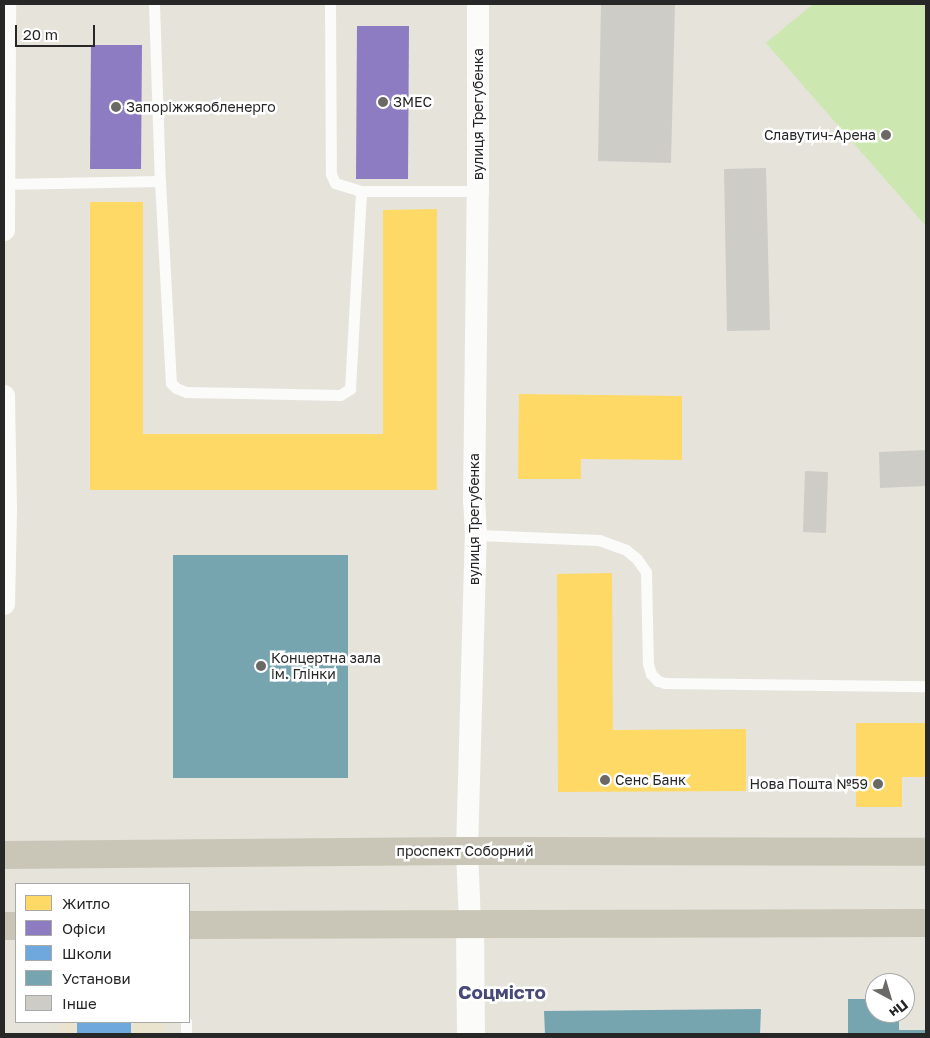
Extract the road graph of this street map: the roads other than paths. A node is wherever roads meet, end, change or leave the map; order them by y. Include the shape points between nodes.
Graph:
1 (5, 4) edge
2 (154, 4) edge
3 (330, 4) edge
4 (478, 4) edge
5 (160, 182) junction
6 (4, 184) edge
7 (361, 191) junction
8 (478, 191) junction
9 (4, 230) edge
10 (4, 396) edge
11 (476, 536) junction
12 (4, 604) edge
13 (926, 686) edge
14 (467, 851) junction
15 (926, 852) edge
16 (4, 855) edge
17 (470, 923) junction
18 (926, 924) edge
19 (190, 925) edge
20 (470, 1034) edge

1 - 6 street
2 - 5 lane
3 - 7 lane via 331,174 335,183
4 - 8 street, вулиця Трегубенка
5 - 6 lane
5 - 7 lane via 170,374 176,388 186,392 340,395 350,389
6 - 9 street
7 - 8 lane
8 - 11 street, вулиця Трегубенка
10 - 12 street
11 - 13 lane via 599,540 626,550 637,558 646,572 648,664 658,681
11 - 14 street, вулиця Трегубенка
14 - 15 main road, проспект Соборний
14 - 16 main road, проспект Соборний
14 - 17 street, вулиця Трегубенка
17 - 18 main road
17 - 19 main road
17 - 20 street, вулиця Трегубенка

